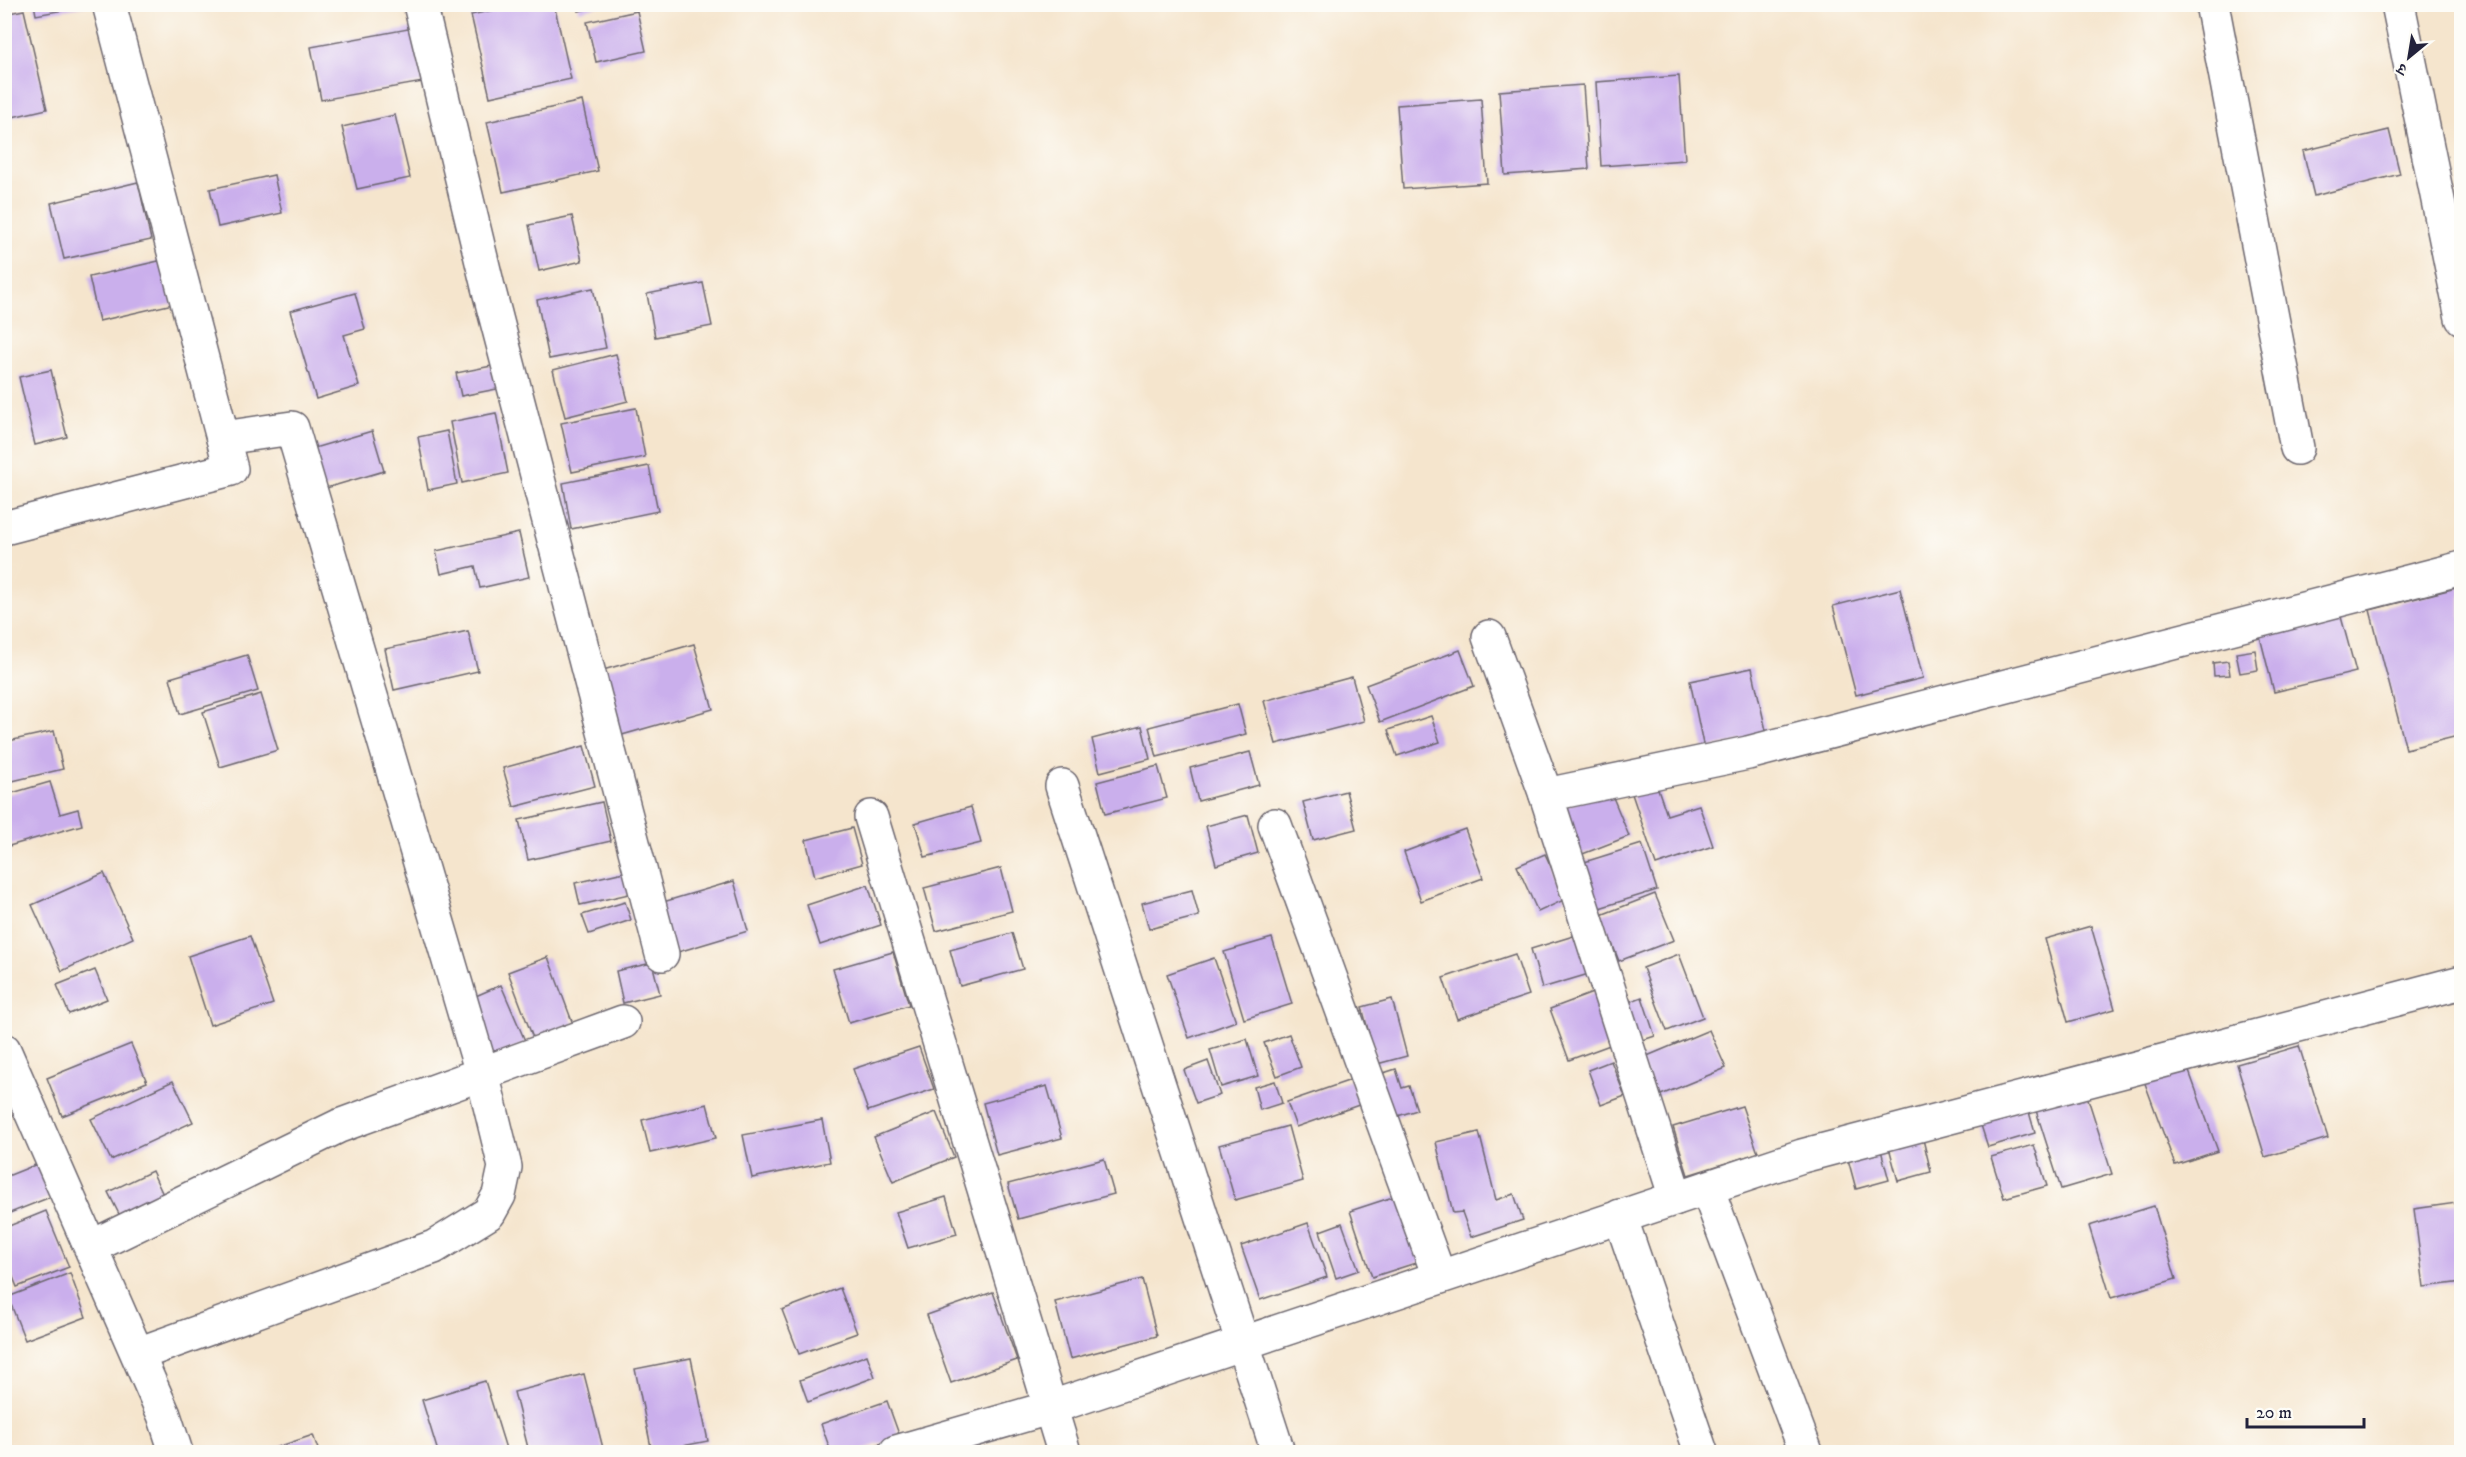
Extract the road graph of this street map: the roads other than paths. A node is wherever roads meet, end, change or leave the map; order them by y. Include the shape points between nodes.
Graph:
1 (109, 4) edge
2 (420, 4) edge
3 (2212, 4) edge
4 (2398, 4) edge
5 (2462, 318) edge
6 (223, 438) junction
7 (2297, 448) dead end
8 (4, 528) edge
9 (2462, 568) edge
10 (1489, 637) dead end
11 (1062, 786) dead end
12 (1546, 795) junction
13 (871, 817) dead end
14 (1275, 825) dead end
15 (662, 954) dead end
16 (2462, 982) edge
17 (623, 1022) dead end
18 (4, 1050) edge
19 (482, 1073) junction
20 (1707, 1188) junction
21 (1676, 1198) junction
22 (1620, 1216) junction
23 (91, 1247) junction
24 (1439, 1276) junction
25 (1244, 1342) junction
26 (138, 1354) junction
27 (1049, 1407) junction
28 (176, 1452) edge
29 (896, 1452) edge
30 (1064, 1452) edge
31 (1278, 1452) edge
32 (1701, 1452) edge
33 (1806, 1452) edge

1 - 6 street
2 - 15 street via 488,287
3 - 7 street
4 - 5 street
6 - 8 street via 231,470
6 - 19 street via 292,428
9 - 12 street via 1748,753
10 - 12 street
11 - 25 street
12 - 21 street
13 - 27 street
14 - 24 street
16 - 20 street via 1802,1156
17 - 19 street
18 - 23 street
19 - 23 street via 339,1126
19 - 26 street via 505,1167 499,1195 489,1213 434,1247
20 - 21 street
20 - 33 street
21 - 22 street
22 - 24 street
22 - 32 street
23 - 26 street
24 - 25 street
25 - 27 street
25 - 31 street
26 - 28 street
27 - 29 street
27 - 30 street

